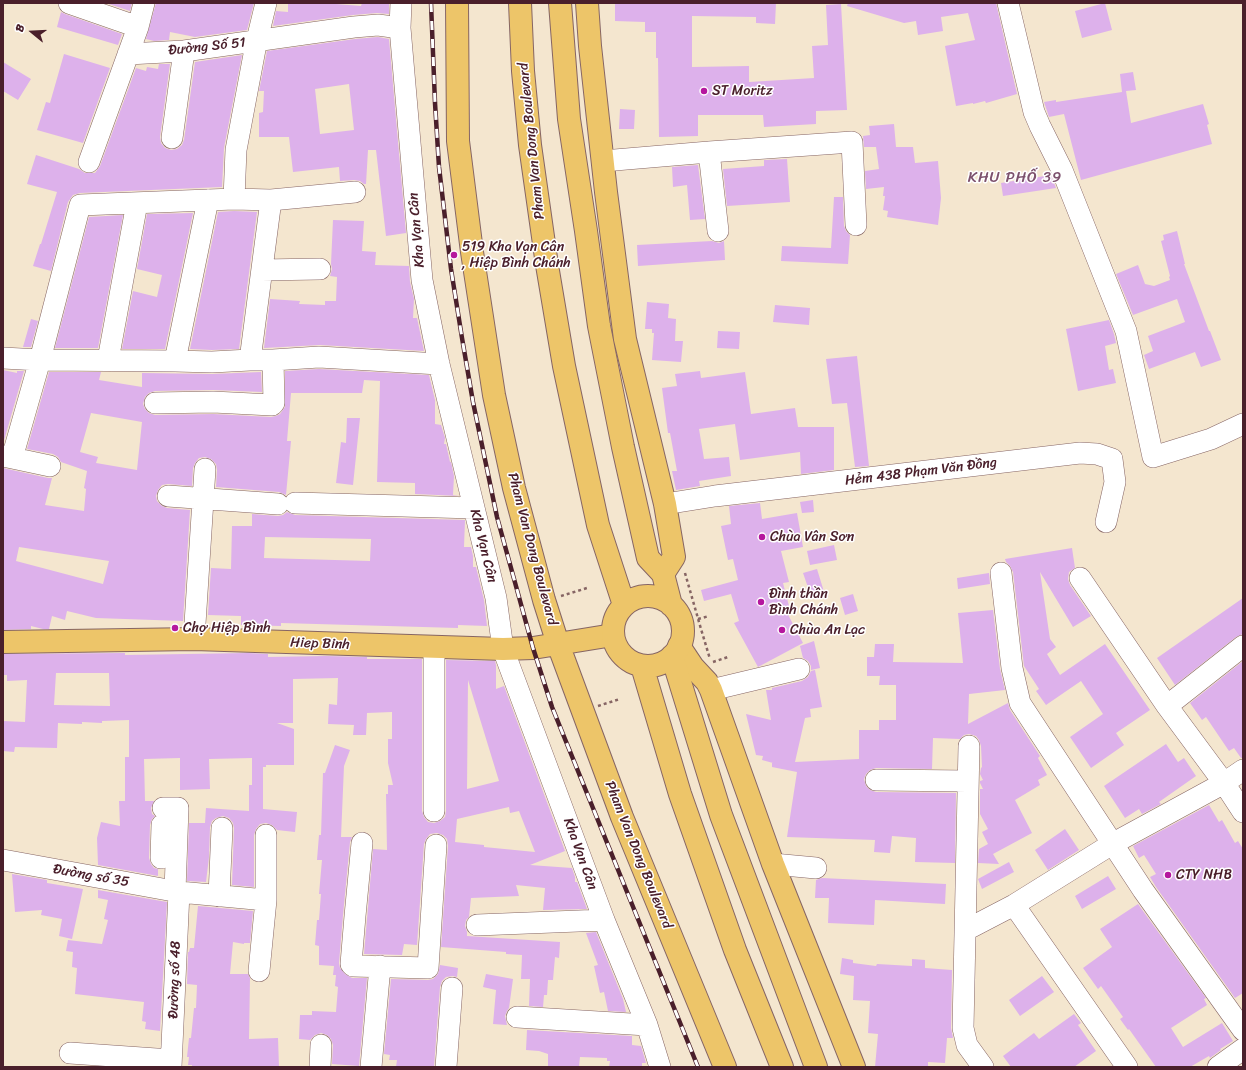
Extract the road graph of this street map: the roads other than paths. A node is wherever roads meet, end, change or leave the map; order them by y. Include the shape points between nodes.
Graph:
1 (69, 3) edge
2 (144, 3) edge
3 (266, 3) edge
4 (401, 3) edge
5 (457, 3) edge
6 (520, 3) edge
7 (560, 3) edge
8 (587, 3) edge
9 (1008, 3) edge
10 (138, 26) junction
11 (400, 28) junction
12 (257, 42) junction
13 (184, 51) junction
14 (128, 54) junction
15 (172, 138) dead end
16 (709, 152) junction
17 (603, 161) junction
18 (89, 162) dead end
19 (355, 192) dead end
20 (234, 199) junction
21 (208, 200) junction
22 (271, 200) junction
23 (137, 203) junction
24 (856, 225) dead end
25 (718, 231) dead end
26 (320, 269) dead end
27 (262, 270) junction
28 (3, 358) edge
29 (40, 360) junction
30 (108, 360) junction
31 (250, 360) junction
32 (273, 360) junction
33 (175, 361) junction
34 (439, 364) junction
35 (155, 403) dead end
36 (1243, 424) edge
37 (7, 457) edge
38 (50, 466) dead end
39 (205, 469) dead end
40 (168, 496) dead end
41 (203, 499) junction
42 (666, 504) junction
43 (474, 508) junction
44 (1106, 522) dead end
45 (1001, 573) dead end
46 (663, 574) junction
47 (1080, 578) dead end
48 (624, 605) junction
49 (671, 605) junction
50 (613, 635) junction
51 (194, 639) junction
52 (3, 642) edge
53 (558, 644) junction
54 (1243, 646) edge
55 (434, 648) junction
56 (503, 649) junction
57 (676, 651) junction
58 (642, 666) junction
59 (799, 669) dead end
60 (715, 689) junction
61 (1167, 706) junction
62 (969, 746) dead end
63 (1243, 770) edge
64 (876, 780) dead end
65 (967, 781) junction
66 (1224, 783) junction
67 (434, 811) dead end
68 (1243, 812) edge
69 (163, 816) dead end
70 (222, 828) dead end
71 (266, 835) dead end
72 (362, 843) dead end
73 (1112, 844) junction
74 (436, 846) dead end
75 (3, 860) edge
76 (772, 864) junction
77 (816, 868) dead end
78 (171, 891) junction
79 (219, 896) junction
80 (266, 900) junction
81 (1014, 905) junction
82 (604, 920) junction
83 (477, 925) dead end
84 (966, 930) junction
85 (380, 966) junction
86 (259, 971) dead end
87 (452, 988) dead end
88 (517, 1017) dead end
89 (647, 1025) junction
90 (1243, 1030) edge
91 (321, 1045) dead end
92 (1243, 1049) edge
93 (70, 1054) dead end
94 (171, 1063) edge
95 (320, 1067) edge
96 (371, 1067) edge
97 (446, 1067) edge
98 (660, 1067) edge
99 (725, 1067) edge
100 (782, 1067) edge
101 (816, 1067) edge
102 (854, 1067) edge
103 (983, 1067) edge
104 (1127, 1067) edge
105 (1218, 1067) edge

1 - 10 street
2 - 10 street
3 - 12 street
4 - 11 street, Kha Vạn Cân
5 - 53 main road, Pham Van Dong Boulevard via 458,141 490,372 514,488
6 - 48 main road, Pham Van Dong Boulevard via 530,145 564,366 598,525
7 - 46 main road via 569,119 599,326 648,558
8 - 17 main road
9 - 36 street via 1034,112 1062,170 1126,331 1153,457 1212,439
10 - 14 street
11 - 12 street, Đường Số 51 via 378,25 354,27
11 - 34 street, Kha Vạn Cân via 422,280
12 - 13 street, Đường Số 51
12 - 20 street via 236,150
13 - 14 street, Đường Số 51
13 - 15 street
14 - 18 street
16 - 17 street
16 - 24 street via 852,142
16 - 25 street
17 - 42 main road via 625,339
19 - 22 street
20 - 21 street
20 - 22 street
21 - 23 street
21 - 33 street
22 - 27 street
23 - 29 street via 80,204
23 - 30 street
26 - 27 street
27 - 31 street
28 - 29 street
29 - 30 street
29 - 37 street
30 - 33 street
31 - 32 street
31 - 33 street
32 - 34 street via 319,357
32 - 35 street via 273,404
34 - 43 street, Kha Vạn Cân
37 - 38 street
39 - 41 street
40 - 41 street
41 - 43 street via 286,504
41 - 51 street
42 - 44 street, Hẻm 438 Phạm Văn Đồng via 1080,453 1097,454 1112,459 1115,482
42 - 46 main road via 674,557
43 - 56 street, Kha Vạn Cân via 496,598
45 - 73 street via 1012,668 1020,703
46 - 49 main road
47 - 61 street
48 - 49 main road via 635,598 645,596 658,598
48 - 50 main road via 615,616
49 - 57 main road via 682,624 682,634
50 - 53 main road, Hiep Binh
50 - 58 main road via 615,645 622,655 633,664
51 - 52 main road, Hiep Binh
51 - 55 main road, Hiep Binh
53 - 56 main road, Hiep Binh
53 - 99 main road, Pham Van Dong Boulevard via 622,817
54 - 61 street
55 - 56 main road, Hiep Binh
55 - 67 street
56 - 82 street, Kha Vạn Cân
57 - 58 main road via 663,663
57 - 60 main road
57 - 101 main road via 721,815
58 - 100 main road via 680,794 735,950
59 - 60 street
60 - 76 main road
61 - 66 street
62 - 65 street
63 - 66 street
64 - 65 street
65 - 84 street
66 - 68 street
66 - 73 street
69 - 78 street, Đường số 48 via 178,808
70 - 79 street
71 - 80 street
72 - 85 street via 351,964
73 - 81 street
73 - 90 street
74 - 85 street via 428,968
75 - 78 street, Đường số 35
76 - 77 street
76 - 102 main road
78 - 79 street, Đường số 35
78 - 94 street, Đường số 48
79 - 80 street, Đường số 35
80 - 86 street
81 - 84 street
81 - 104 street
82 - 83 street
82 - 89 street, Kha Vạn Cân
84 - 103 street via 963,1028 967,1045
85 - 96 street
87 - 97 street
88 - 89 street
89 - 98 street, Kha Vạn Cân
91 - 95 street
92 - 105 street
93 - 94 street

